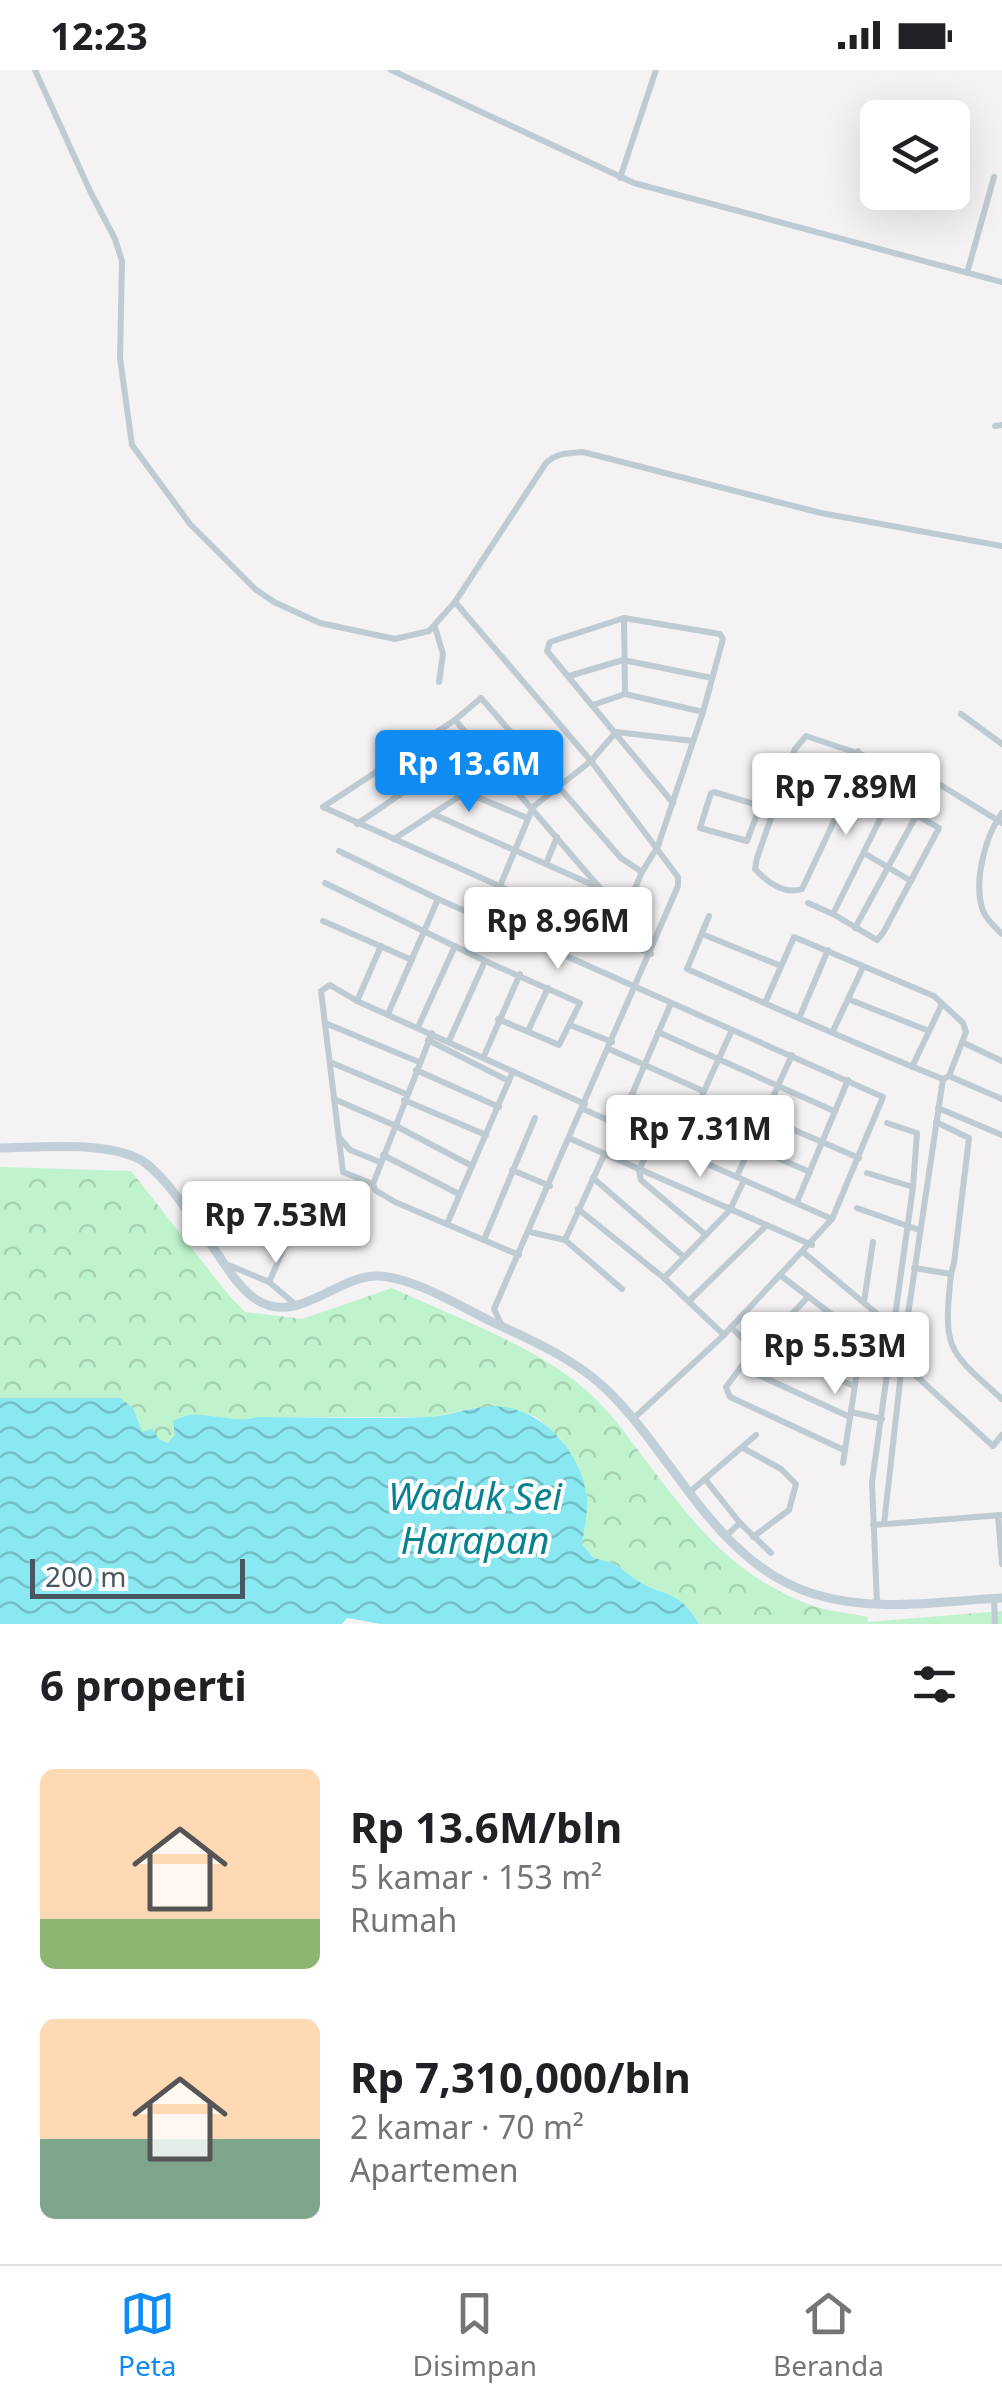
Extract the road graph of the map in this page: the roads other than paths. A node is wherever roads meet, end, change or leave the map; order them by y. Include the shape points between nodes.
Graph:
1 (35, 70) edge
2 (391, 70) edge
3 (656, 70) edge
4 (994, 176) dead end
5 (620, 178) junction
6 (967, 273) junction
7 (1002, 282) edge
8 (1002, 546) edge
9 (455, 602) junction
10 (624, 618) junction
11 (435, 627) junction
12 (623, 660) junction
13 (569, 676) junction
14 (712, 678) junction
15 (439, 682) dead end
16 (625, 694) junction
17 (593, 706) junction
18 (703, 712) junction
19 (961, 714) dead end
20 (455, 720) junction
21 (616, 732) junction
22 (693, 741) junction
23 (1002, 744) edge
24 (478, 746) junction
25 (858, 752) junction
26 (390, 760) junction
27 (591, 760) junction
28 (905, 769) junction
29 (427, 776) junction
30 (558, 786) junction
31 (464, 794) junction
32 (891, 801) junction
33 (673, 803) junction
34 (760, 806) junction
35 (533, 808) junction
36 (774, 810) junction
37 (433, 814) junction
38 (916, 816) junction
39 (527, 818) junction
40 (1000, 819) edge
41 (357, 824) junction
42 (557, 836) junction
43 (394, 840) junction
44 (658, 846) junction
45 (339, 851) dead end
46 (515, 851) junction
47 (864, 853) junction
48 (546, 864) junction
49 (889, 868) junction
50 (642, 872) junction
51 (911, 880) junction
52 (324, 883) dead end
53 (500, 886) junction
54 (599, 887) junction
55 (438, 899) junction
56 (631, 902) junction
57 (808, 903) dead end
58 (833, 914) junction
59 (709, 916) dead end
60 (323, 921) dead end
61 (855, 928) junction
62 (424, 932) junction
63 (702, 934) junction
64 (1002, 934) edge
65 (614, 937) junction
66 (381, 946) junction
67 (455, 946) junction
68 (828, 950) junction
69 (651, 954) junction
70 (412, 960) junction
71 (485, 961) junction
72 (781, 966) junction
73 (863, 967) junction
74 (520, 974) junction
75 (548, 988) junction
76 (636, 989) junction
77 (848, 998) junction
78 (357, 1001) junction
79 (765, 1003) junction
80 (671, 1004) junction
81 (942, 1004) junction
82 (388, 1014) junction
83 (800, 1016) junction
84 (498, 1019) junction
85 (324, 1023) junction
86 (570, 1025) junction
87 (418, 1028) junction
88 (732, 1030) junction
89 (528, 1031) junction
90 (833, 1031) junction
91 (929, 1031) junction
92 (658, 1032) junction
93 (430, 1037) junction
94 (449, 1041) junction
95 (962, 1042) junction
96 (610, 1046) junction
97 (484, 1056) junction
98 (792, 1056) junction
99 (718, 1060) junction
100 (330, 1062) junction
101 (1002, 1062) edge
102 (644, 1064) junction
103 (418, 1066) junction
104 (912, 1067) junction
105 (513, 1071) junction
106 (946, 1078) junction
107 (509, 1080) junction
108 (848, 1080) junction
109 (778, 1087) junction
110 (703, 1091) junction
111 (631, 1096) junction
112 (405, 1097) junction
113 (1002, 1099) edge
114 (334, 1100) junction
115 (499, 1107) junction
116 (584, 1107) junction
117 (938, 1108) junction
118 (834, 1111) junction
119 (764, 1117) junction
120 (535, 1118) dead end
121 (690, 1121) junction
122 (936, 1122) junction
123 (886, 1123) dead end
124 (619, 1125) junction
125 (396, 1126) junction
126 (336, 1132) junction
127 (486, 1136) junction
128 (1002, 1136) edge
129 (571, 1139) junction
130 (652, 1140) junction
131 (822, 1143) junction
132 (0, 1148) edge
133 (748, 1148) junction
134 (677, 1150) junction
135 (604, 1155) junction
136 (382, 1158) junction
137 (859, 1158) junction
138 (472, 1166) junction
139 (512, 1170) junction
140 (639, 1171) junction
141 (810, 1172) junction
142 (867, 1173) dead end
143 (594, 1178) junction
144 (740, 1178) junction
145 (373, 1184) junction
146 (550, 1186) junction
147 (913, 1187) junction
148 (458, 1194) junction
149 (797, 1202) junction
150 (578, 1208) junction
151 (857, 1208) dead end
152 (730, 1210) junction
153 (327, 1213) dead end
154 (832, 1220) junction
155 (447, 1224) junction
156 (767, 1225) junction
157 (907, 1225) junction
158 (919, 1230) junction
159 (530, 1232) junction
160 (706, 1235) junction
161 (484, 1240) junction
162 (565, 1240) junction
163 (873, 1242) dead end
164 (812, 1245) junction
165 (803, 1252) junction
166 (520, 1255) junction
167 (684, 1258) junction
168 (226, 1264) junction
169 (914, 1268) junction
170 (951, 1274) junction
171 (780, 1275) junction
172 (664, 1278) junction
173 (269, 1282) junction
174 (622, 1290) dead end
175 (808, 1297) junction
176 (688, 1301) junction
177 (864, 1304) junction
178 (297, 1306) junction
179 (494, 1309) junction
180 (475, 1313) junction
181 (790, 1319) junction
182 (731, 1326) junction
183 (503, 1327) junction
184 (894, 1328) junction
185 (724, 1335) junction
186 (865, 1340) junction
187 (759, 1349) junction
188 (860, 1352) junction
189 (890, 1359) junction
190 (902, 1364) junction
191 (741, 1367) junction
192 (854, 1386) junction
193 (1002, 1400) edge
194 (851, 1414) junction
195 (633, 1420) junction
196 (882, 1420) junction
197 (756, 1435) dead end
198 (1002, 1435) edge
199 (743, 1448) junction
200 (844, 1450) junction
201 (843, 1463) dead end
202 (705, 1479) junction
203 (690, 1491) junction
204 (1000, 1515) edge
205 (740, 1523) junction
206 (884, 1524) junction
207 (873, 1525) junction
208 (726, 1536) junction
209 (753, 1537) junction
210 (771, 1553) dead end
211 (1002, 1564) edge
212 (998, 1598) edge
213 (877, 1604) junction
214 (995, 1624) edge

1 - 11 street via 116,239 122,261 120,358 132,446 150,474 236,574 274,602 320,623 395,639
2 - 5 street
3 - 5 street
4 - 6 street
5 - 6 street
6 - 7 street
8 - 9 street via 821,513 567,453 546,463
9 - 11 street
9 - 27 street
10 - 12 street
10 - 13 street via 547,645
10 - 14 street via 720,634
11 - 15 street via 444,654
12 - 13 street
12 - 14 street
12 - 16 street
13 - 17 street
14 - 18 street
16 - 17 street
16 - 18 street
17 - 21 street
18 - 22 street
19 - 23 street
20 - 24 street
20 - 26 street
20 - 30 street via 481,698
21 - 22 street
21 - 27 street
21 - 33 street
22 - 33 street
24 - 29 street
24 - 35 street
25 - 28 street
25 - 36 street via 806,736 800,740
25 - 36 street via 835,819 796,892 755,869
26 - 29 street
26 - 41 street via 324,806
27 - 30 street
27 - 44 street
28 - 32 street
28 - 40 street
29 - 31 street
29 - 41 street
30 - 35 street
30 - 50 street via 621,858
31 - 37 street
31 - 39 street
32 - 38 street
32 - 47 street
33 - 44 street
34 - 34 street via 711,792 701,831 747,841
34 - 36 street
35 - 39 street
35 - 42 street
37 - 43 street
37 - 46 street
38 - 49 street
38 - 51 street via 938,828
39 - 46 street
40 - 64 street via 986,846 981,906
41 - 43 street
42 - 48 street
42 - 54 street
43 - 53 street
44 - 50 street
44 - 69 street via 678,886
45 - 55 street
46 - 48 street
46 - 53 street
47 - 49 street
47 - 58 street
48 - 54 street
49 - 51 street
49 - 61 street
50 - 56 street
51 - 61 street via 880,938
52 - 62 street
53 - 65 street
54 - 56 street
55 - 62 street
55 - 76 street
56 - 65 street
57 - 58 street
58 - 61 street
59 - 63 street
60 - 66 street
62 - 67 street
62 - 70 street
63 - 72 street
63 - 79 street via 686,968
65 - 69 street
66 - 70 street
66 - 78 street
67 - 71 street
67 - 87 street
68 - 72 street via 794,937
68 - 73 street
68 - 83 street
69 - 76 street
70 - 82 street
71 - 74 street
71 - 94 street
72 - 79 street
73 - 77 street
73 - 81 street
74 - 75 street
74 - 84 street
75 - 86 street via 580,1002
75 - 89 street
76 - 80 street
76 - 96 street
77 - 90 street
77 - 91 street
78 - 82 street
78 - 85 street via 324,988
79 - 83 street
80 - 88 street
80 - 92 street
81 - 91 street
81 - 95 street via 966,1028
82 - 87 street
83 - 90 street
84 - 89 street
84 - 97 street
85 - 100 street
85 - 103 street
86 - 89 street via 559,1045
86 - 96 street
87 - 93 street
88 - 98 street
88 - 99 street
90 - 104 street
91 - 104 street
92 - 99 street
92 - 102 street
93 - 94 street
93 - 103 street
93 - 107 street
94 - 97 street
95 - 101 street
95 - 106 street
96 - 102 street
96 - 116 street
97 - 105 street
98 - 108 street
98 - 109 street
99 - 109 street
99 - 110 street
100 - 112 street
100 - 114 street
102 - 110 street
102 - 111 street
103 - 112 street
103 - 115 street
104 - 106 street
105 - 107 street
105 - 116 street
106 - 113 street
106 - 117 street
107 - 115 street
108 - 118 street
108 - 137 street via 883,1097
109 - 118 street
109 - 119 street
110 - 121 street
111 - 121 street
111 - 124 street
112 - 125 street
112 - 127 street
114 - 125 street
114 - 126 street
115 - 127 street
116 - 124 street
116 - 129 street
117 - 122 street
117 - 128 street
118 - 131 street
119 - 131 street
119 - 133 street
120 - 139 street
121 - 133 street
121 - 134 street
122 - 158 street
122 - 170 street via 964,1133 970,1145
123 - 147 street via 917,1132
124 - 130 street
125 - 136 street
125 - 138 street
126 - 136 street via 350,1150
126 - 145 street via 340,1169
127 - 138 street
129 - 135 street
129 - 146 street
130 - 134 street
130 - 140 street
131 - 137 street
131 - 141 street
132 - 168 main road via 90,1148 138,1158
133 - 141 street
133 - 144 street
134 - 144 street
135 - 140 street
135 - 143 street
136 - 145 street
136 - 148 street
137 - 154 street
138 - 148 street
139 - 146 street
139 - 161 street
140 - 152 street
140 - 160 street
141 - 149 street
142 - 147 street
143 - 150 street
143 - 167 street
144 - 149 street
144 - 152 street
145 - 155 street via 383,1196
146 - 159 street
147 - 157 street
148 - 155 street
149 - 154 street
150 - 162 street
150 - 172 street
151 - 157 street
152 - 156 street
152 - 160 street
153 - 173 street via 294,1228
154 - 164 street
155 - 161 street
156 - 164 street
156 - 176 street
157 - 158 street
157 - 184 street
158 - 169 street
159 - 162 street
159 - 166 street
160 - 167 street
161 - 166 street
162 - 174 street
163 - 177 street
164 - 165 street
165 - 171 street
165 - 177 street
166 - 179 street
167 - 172 street
168 - 173 street
168 - 178 main road via 260,1303
169 - 170 street
169 - 190 street
170 - 193 street via 951,1346
171 - 175 street
171 - 182 street
172 - 176 street
173 - 178 street
175 - 181 street
175 - 186 street
176 - 185 street
177 - 184 street
178 - 180 main road via 354,1280 380,1276
179 - 180 street
179 - 183 street
180 - 183 main road
181 - 187 street
181 - 188 street
182 - 185 street
182 - 187 street
183 - 195 main road via 582,1370
184 - 189 street
185 - 195 street
186 - 188 street
186 - 189 street
187 - 191 street
187 - 192 street
188 - 192 street
189 - 196 street
190 - 198 street via 993,1446
190 - 206 street
191 - 194 street
191 - 200 street via 726,1387 730,1398
192 - 194 street
194 - 196 street
194 - 200 street
195 - 203 main road
196 - 207 street
197 - 199 street
199 - 202 street
199 - 209 street via 796,1484 790,1510
200 - 201 street
202 - 203 street
202 - 205 street
203 - 208 main road
204 - 206 street
204 - 211 street
205 - 208 street
205 - 209 street
206 - 207 street
207 - 213 street
208 - 213 main road via 779,1581 823,1597
209 - 210 street
212 - 213 main road
212 - 214 street

